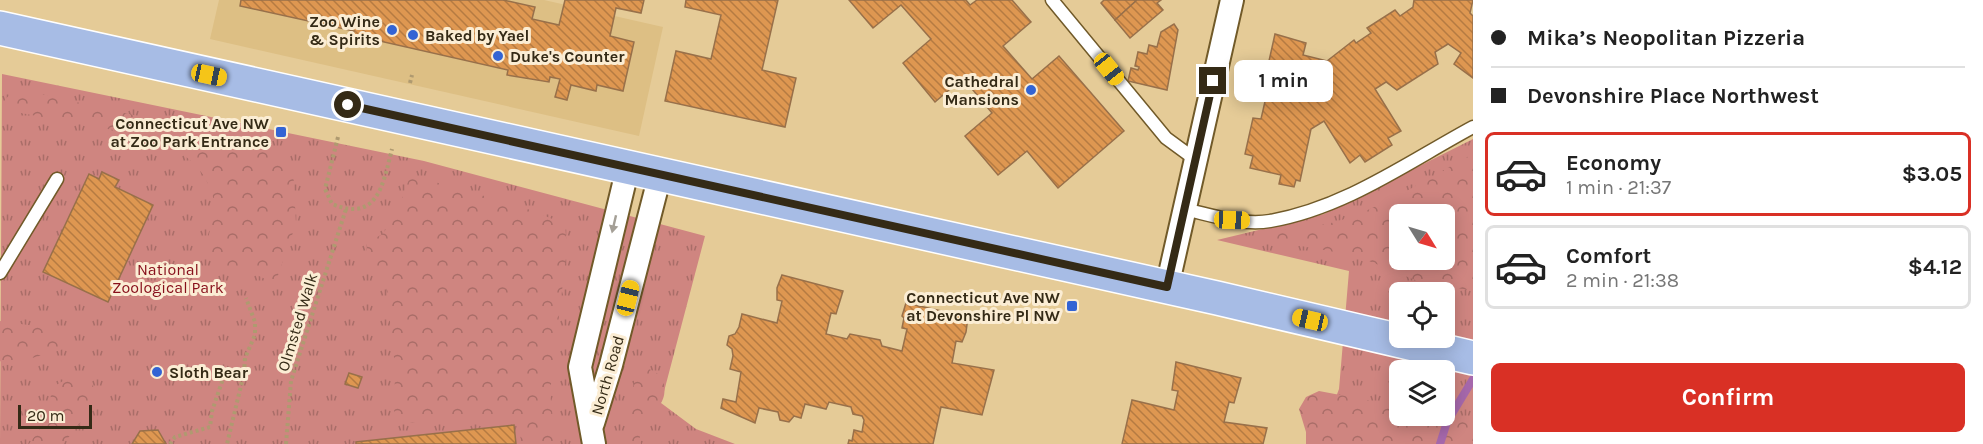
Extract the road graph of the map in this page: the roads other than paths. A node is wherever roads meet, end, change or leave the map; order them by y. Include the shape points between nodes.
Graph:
1 (1052, 0) edge
2 (1232, 0) edge
3 (0, 28) edge
4 (1473, 127) edge
5 (1196, 160) junction
6 (628, 167) junction
7 (660, 175) junction
8 (57, 179) dead end
9 (1184, 209) junction
10 (0, 273) edge
11 (1167, 287) junction
12 (1473, 357) edge
13 (593, 434) edge

1 - 5 lane via 1166,138
2 - 5 street
3 - 6 main road
4 - 9 lane via 1368,187 1269,221 1232,220
5 - 9 street
6 - 7 main road
6 -> 13 street, North Road via 580,367
7 - 11 main road
7 - 13 street, North Road
8 - 10 lane
9 - 11 street
11 - 12 main road

